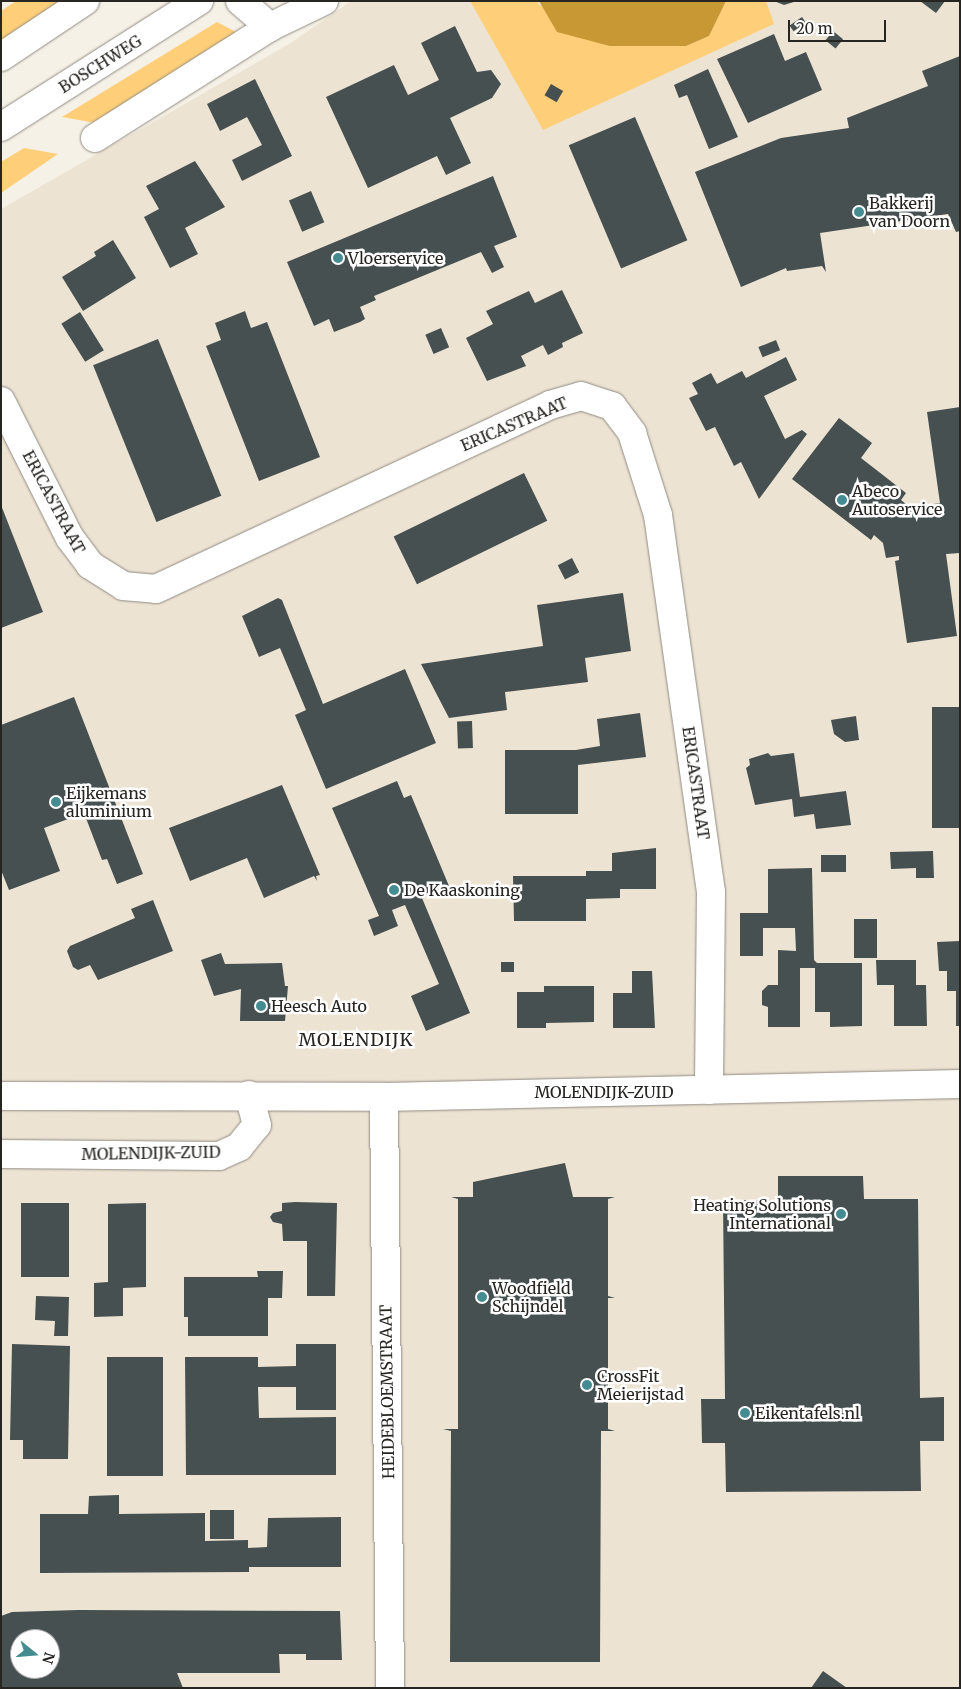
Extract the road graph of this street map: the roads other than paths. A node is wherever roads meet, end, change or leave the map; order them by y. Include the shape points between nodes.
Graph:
1 (85, 1) edge
2 (199, 1) edge
3 (240, 1) edge
4 (324, 1) edge
5 (270, 27) junction
6 (1, 57) edge
7 (1, 127) edge
8 (95, 138) dead end
9 (1, 401) edge
10 (960, 1084) edge
11 (709, 1090) junction
12 (249, 1095) junction
13 (1, 1096) edge
14 (384, 1097) junction
15 (1, 1154) edge
16 (390, 1688) edge

1 - 6 street
2 - 7 street, BOSCHWEG
3 - 5 street
4 - 5 street
5 - 8 street
9 - 11 street, ERICASTRAAT via 70,538 90,565 123,586 156,589 550,404 581,396 612,406 632,433 658,514 711,892
10 - 11 street, MOLENDIJK-ZUID
11 - 14 street, MOLENDIJK-ZUID
12 - 13 street, MOLENDIJK-ZUID
12 - 14 street, MOLENDIJK-ZUID
12 - 15 street, MOLENDIJK-ZUID via 257,1125 239,1148 219,1156
14 - 16 street, HEIDEBLOEMSTRAAT

